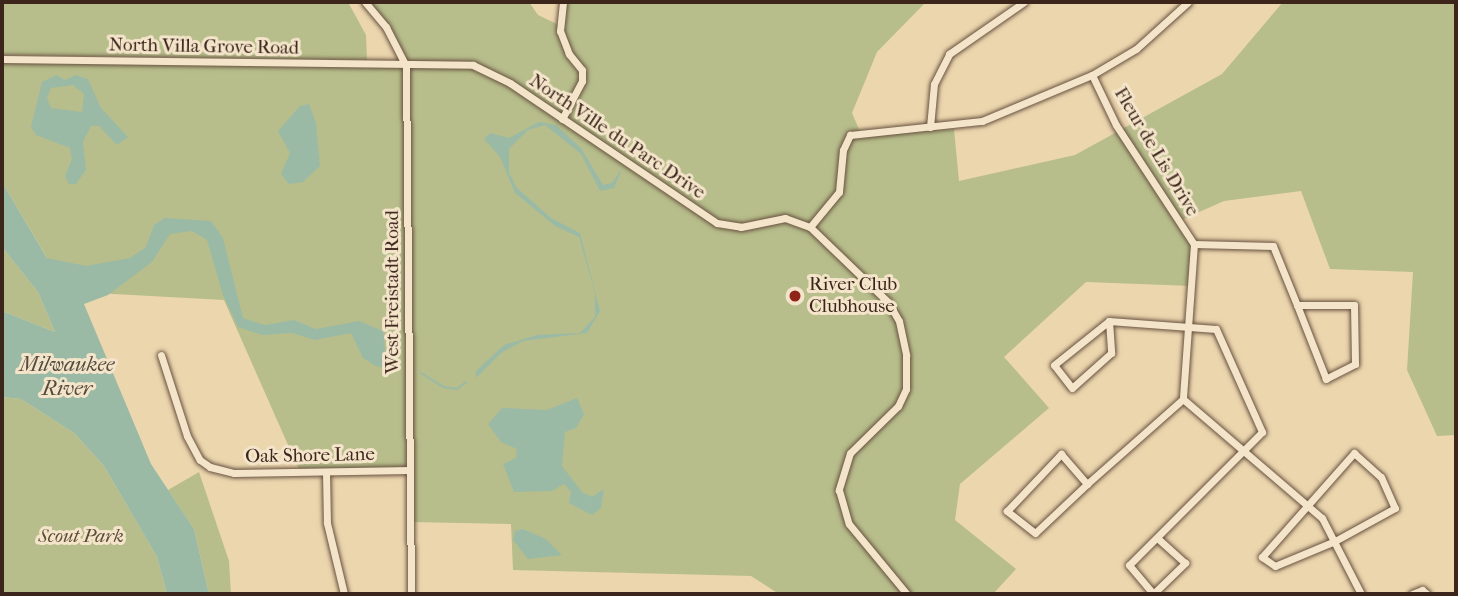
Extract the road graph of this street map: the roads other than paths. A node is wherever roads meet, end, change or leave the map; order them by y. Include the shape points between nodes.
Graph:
1 (365, 2) edge
2 (563, 2) edge
3 (1024, 2) edge
4 (1188, 2) edge
5 (2, 58) edge
6 (405, 66) junction
7 (1092, 75) junction
8 (562, 119) junction
9 (930, 127) junction
10 (810, 227) junction
11 (1194, 244) junction
12 (1297, 305) junction
13 (1109, 321) junction
14 (1189, 329) junction
15 (161, 355) dead end
16 (1183, 399) junction
17 (1244, 449) junction
18 (410, 470) junction
19 (326, 472) junction
20 (1087, 484) junction
21 (1308, 506) junction
22 (1158, 539) junction
23 (1335, 541) junction
24 (344, 594) edge
25 (411, 594) edge
26 (907, 594) edge
27 (1361, 594) edge
28 (1412, 594) edge
29 (1427, 594) edge

1 - 6 street, West Freistadt Road via 386,27
2 - 8 street via 560,31 569,54 582,69 582,81
3 - 9 street via 949,54 933,84
4 - 7 street via 1136,49
5 - 6 street, North Villa Grove Road
6 - 8 street, North Ville du Parc Drive via 481,67
6 - 18 street, West Freistadt Road
7 - 9 street via 982,121
7 - 11 street, Fleur de Lis Drive via 1116,125
8 - 10 street, North Ville du Parc Drive via 717,223 741,227 785,218
9 - 10 street via 850,135 844,144 839,192
10 - 26 street via 888,302 899,321 906,389 898,406 850,453 839,490 849,524
11 - 12 street via 1273,246
11 - 14 street
12 - 12 street via 1326,379 1355,364 1354,305
13 - 13 street via 1054,365 1072,388 1111,353
13 - 14 street
14 - 16 street
14 - 17 street via 1216,329 1262,432
15 - 19 street, Oak Shore Lane via 177,410 200,460 234,474
16 - 17 street
16 - 20 street
17 - 21 street
17 - 22 street
18 - 19 street, Oak Shore Lane
18 - 25 street, West Freistadt Road
19 - 24 street via 327,523
20 - 20 street via 1035,533 1007,511 1061,454
21 - 23 street
21 - 23 street via 1262,557 1275,566
21 - 23 street via 1354,453 1381,477 1395,508
22 - 22 street via 1129,565 1153,594 1185,563
23 - 27 street
28 - 29 street via 1422,590

